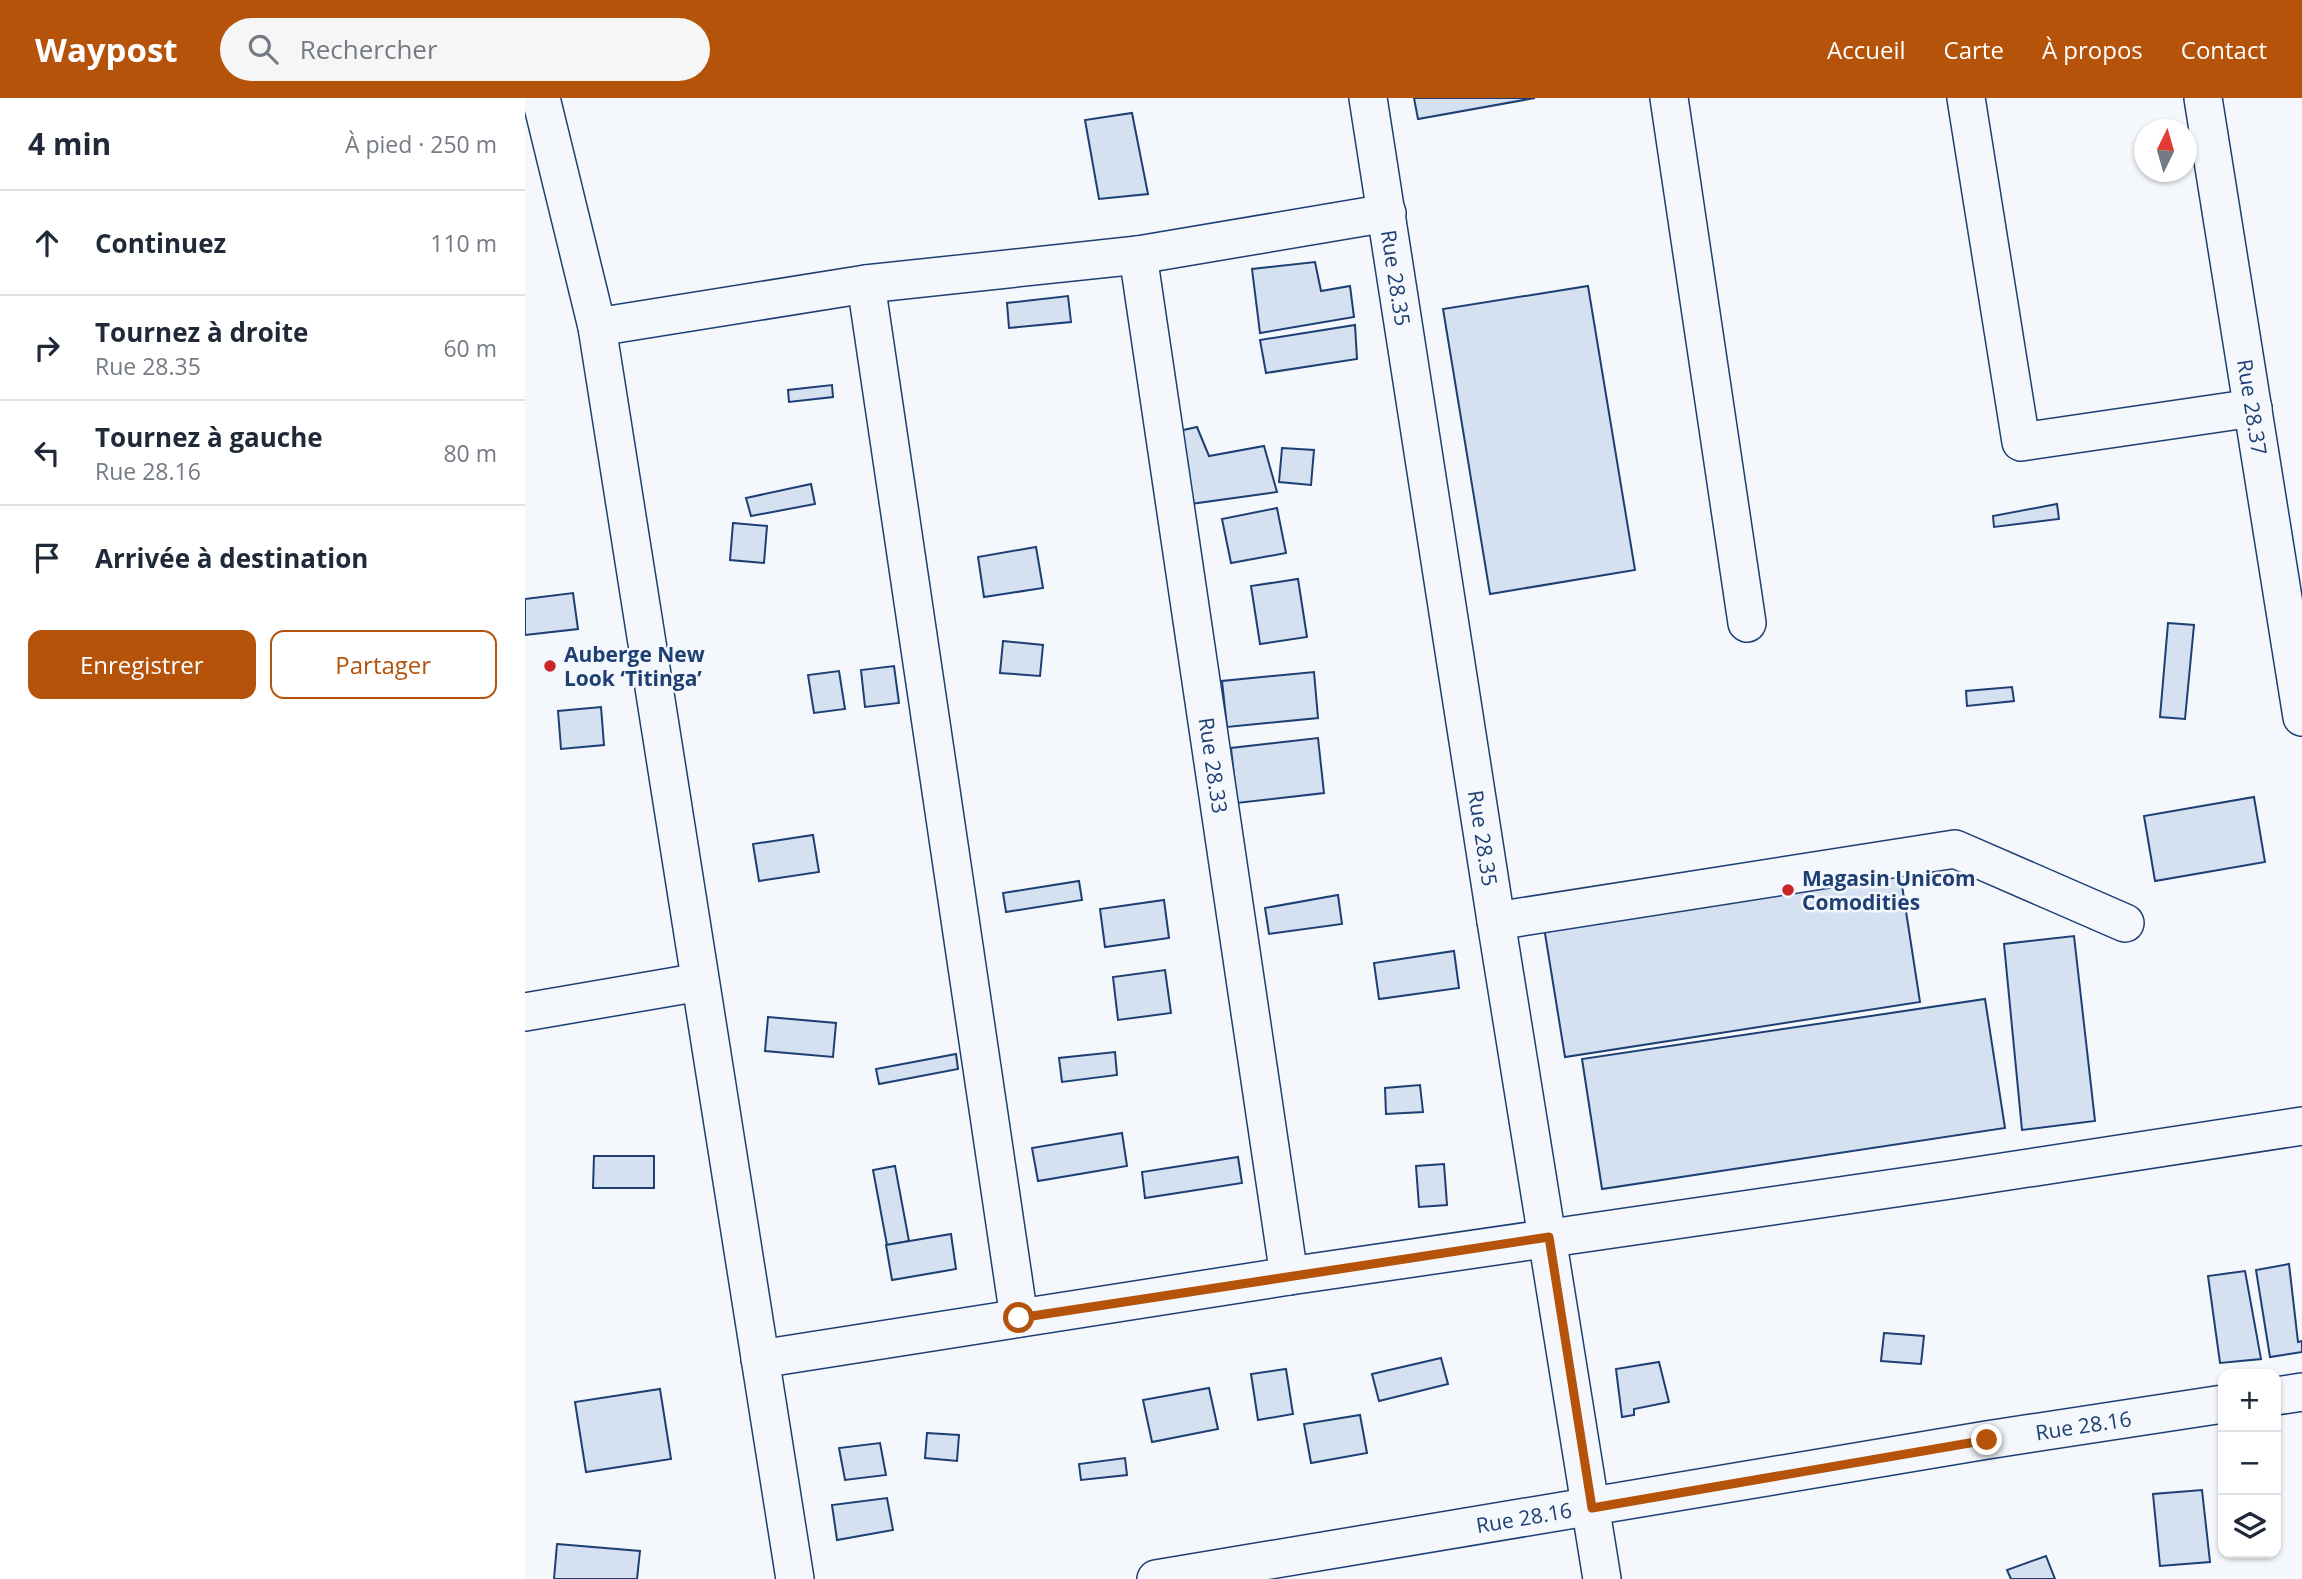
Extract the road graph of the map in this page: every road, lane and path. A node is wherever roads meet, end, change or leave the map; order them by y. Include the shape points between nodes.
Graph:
1 (541, 98) edge
2 (1369, 98) edge
3 (1669, 98) edge
4 (1966, 98) edge
5 (2203, 98) edge
6 (1387, 212) junction
7 (1137, 255) junction
8 (866, 284) junction
9 (597, 327) junction
10 (2253, 408) junction
11 (1747, 623) dead end
12 (2302, 717) edge
13 (1496, 921) junction
14 (2125, 923) dead end
15 (700, 982) junction
16 (525, 1012) edge
17 (2302, 1126) edge
18 (1549, 1237) junction
19 (1289, 1276) junction
20 (1019, 1318) junction
21 (760, 1359) junction
22 (2302, 1392) edge
23 (2281, 1395) edge
24 (2218, 1405) edge
25 (1592, 1508) junction
26 (795, 1579) edge
27 (1156, 1579) edge
28 (1602, 1579) edge

1 - 9 street
2 - 6 street, Rue 28.35
3 - 11 street
4 - 10 street via 2021,442
5 - 10 street, Rue 28.37
6 - 7 street
6 - 13 street, Rue 28.35
7 - 8 street
7 - 19 street, Rue 28.33
8 - 9 street
8 - 20 street
9 - 15 street
10 - 12 street, Rue 28.37
13 - 14 street via 1955,849
13 - 18 street, Rue 28.35
15 - 16 street
15 - 21 street
17 - 18 street
18 - 19 street
18 - 25 street, Rue 28.35
19 - 20 street
20 - 21 street
21 - 26 street
22 - 23 street
24 - 25 street, Rue 28.16
25 - 27 street, Rue 28.16
25 - 28 street, Rue 28.35

